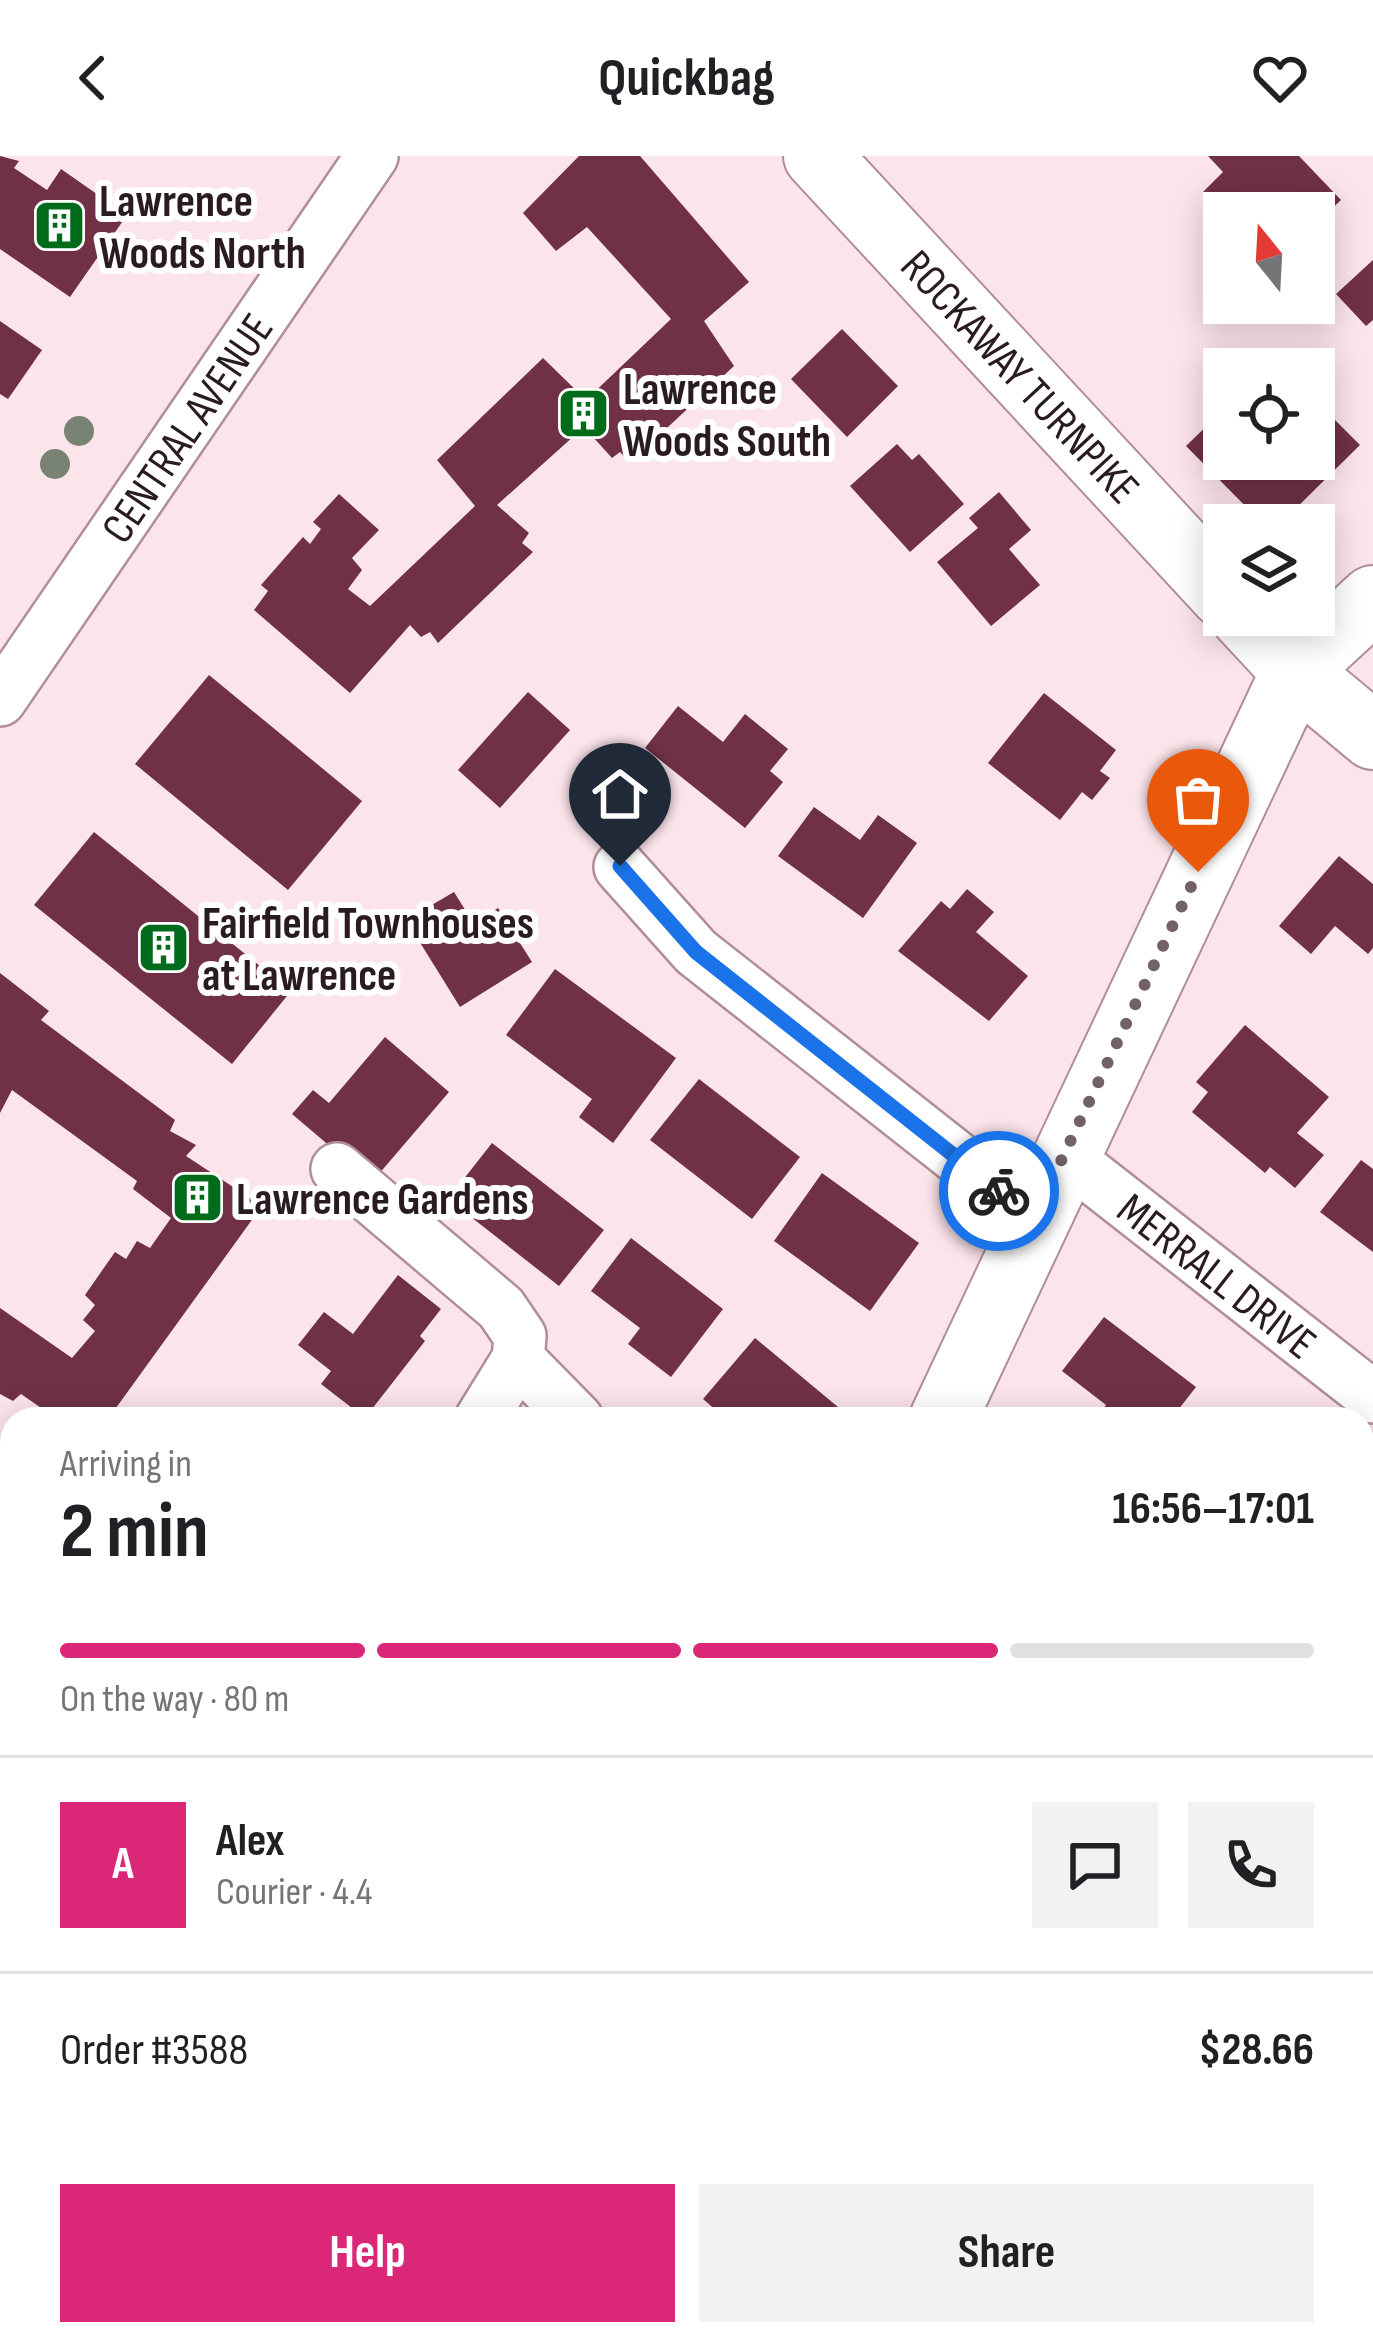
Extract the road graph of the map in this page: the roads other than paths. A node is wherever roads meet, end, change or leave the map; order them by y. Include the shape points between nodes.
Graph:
1 (372, 156) edge
2 (817, 156) edge
3 (1203, 572) edge
4 (1373, 599) edge
5 (1262, 636) edge
6 (1295, 671) junction
7 (0, 700) edge
8 (1373, 736) edge
9 (620, 866) dead end
10 (1064, 1155) junction
11 (337, 1169) dead end
12 (1034, 1218) junction
13 (518, 1359) junction
14 (1373, 1397) edge
15 (488, 1407) edge
16 (565, 1407) edge
17 (948, 1407) edge

1 - 7 street, CENTRAL AVENUE
2 - 3 main road, ROCKAWAY TURNPIKE
4 - 6 main road
5 - 6 main road
6 - 8 main road
6 - 10 main road
9 - 12 street via 696,952
10 - 12 main road
10 - 14 street, MERRALL DRIVE
11 - 13 street via 501,1308 520,1336
12 - 17 main road
13 - 15 street
13 - 16 street

